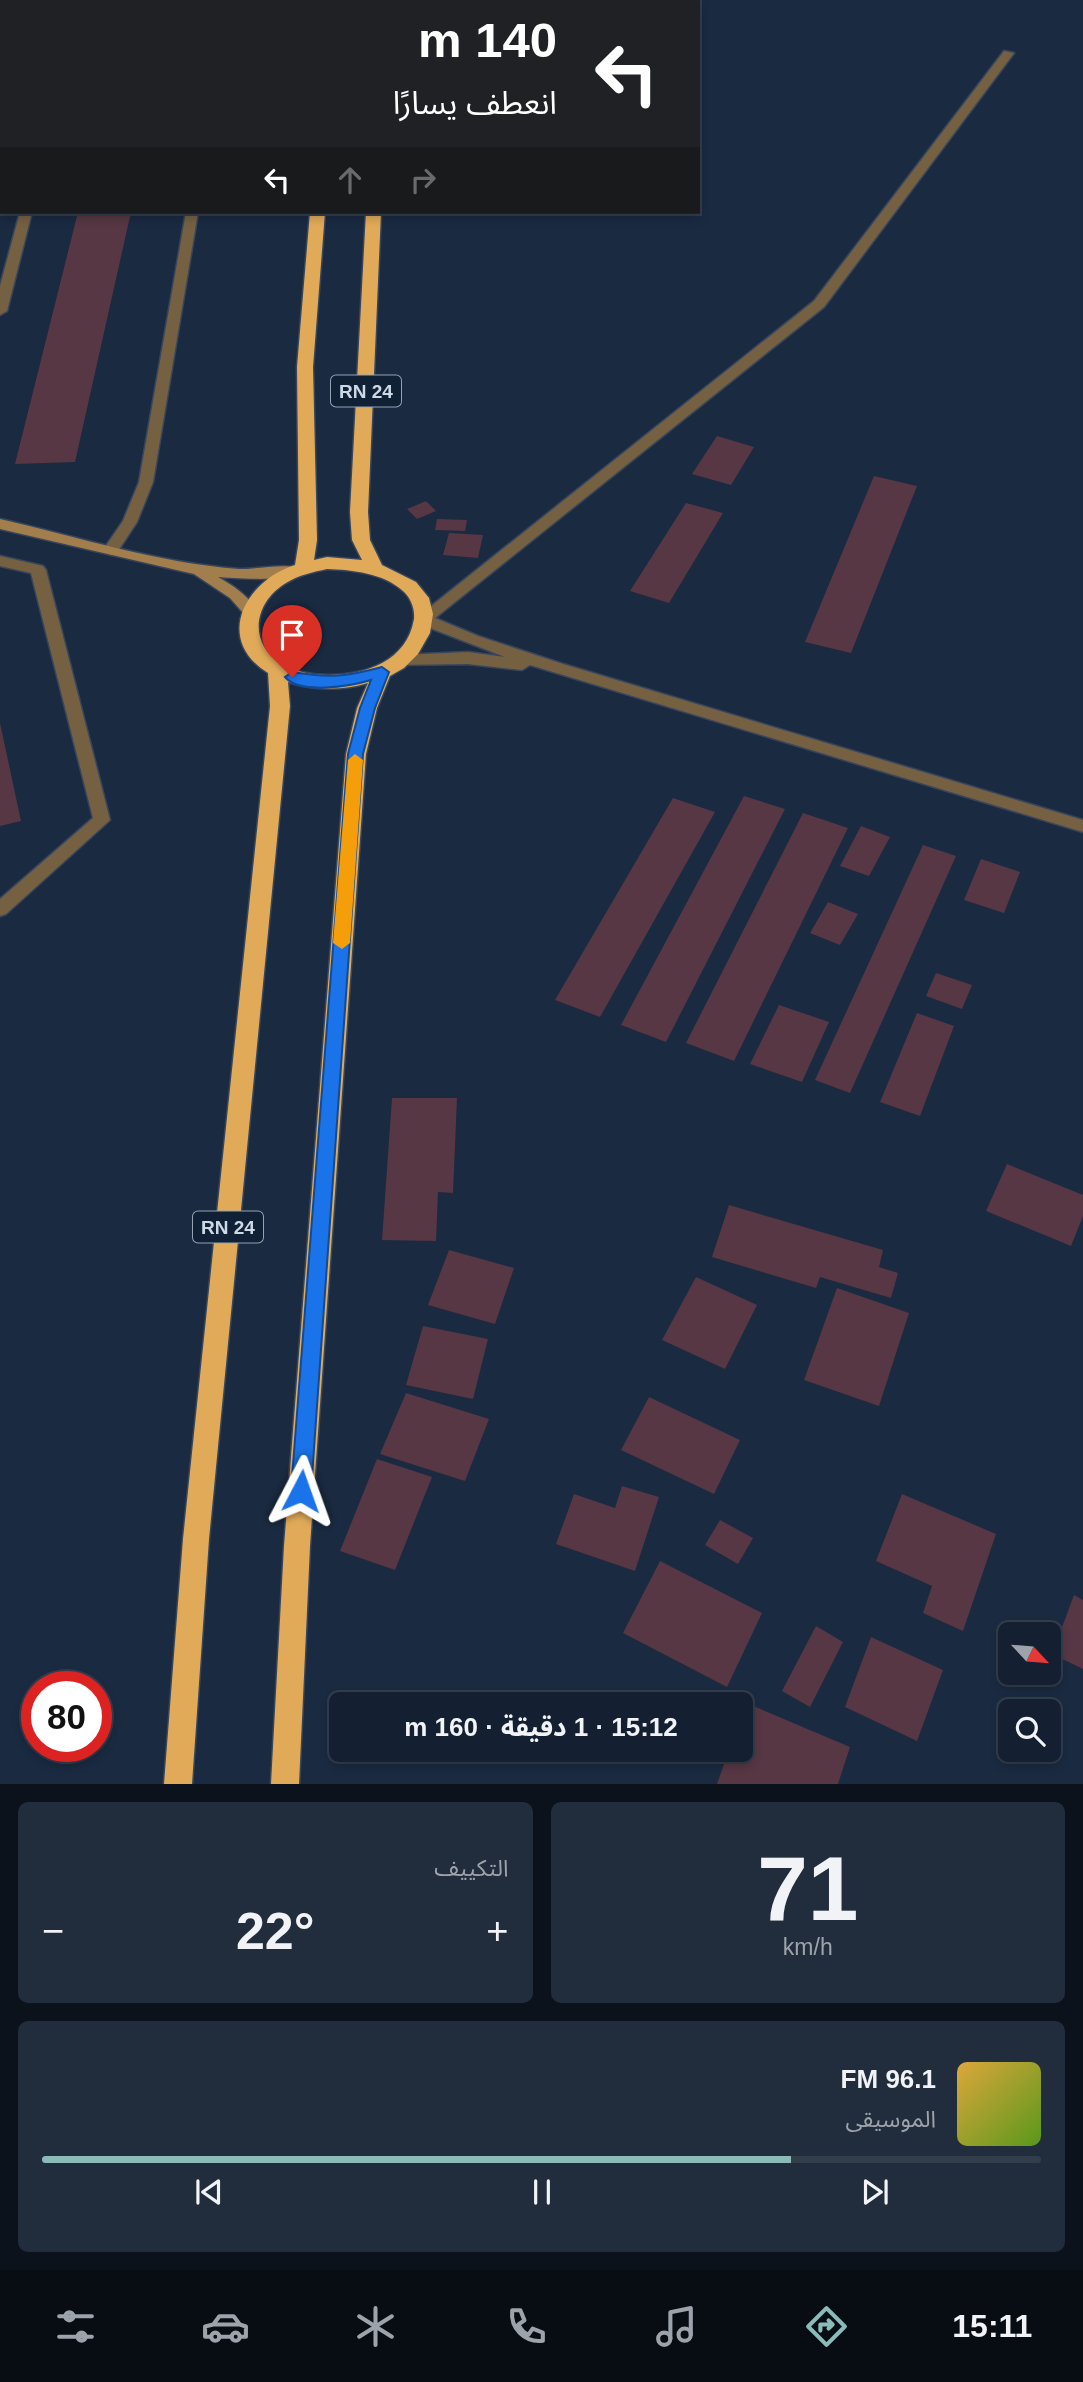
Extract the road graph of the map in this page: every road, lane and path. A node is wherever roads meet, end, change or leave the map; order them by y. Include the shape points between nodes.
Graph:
1 (1008, 54) dead end
2 (25, 214) edge
3 (192, 214) edge
4 (317, 214) edge
5 (374, 214) edge
6 (0, 311) edge
7 (0, 524) edge
8 (111, 550) junction
9 (0, 561) edge
10 (374, 567) junction
11 (192, 569) junction
12 (299, 570) junction
13 (250, 611) junction
14 (424, 619) junction
15 (391, 666) junction
16 (556, 668) junction
17 (277, 671) junction
18 (1083, 826) edge
19 (0, 909) edge
20 (178, 1783) edge
21 (285, 1783) edge

1 - 14 street via 819,304
2 - 6 street
3 - 8 street via 146,482 130,522
4 - 12 highway, RN 24 via 305,367 308,540
5 - 10 highway, RN 24 via 359,513 361,540
7 - 8 street
8 - 11 street
9 - 19 street via 38,570 102,820
10 - 12 highway via 327,563
10 - 14 highway via 395,575 410,588
11 - 12 street via 242,574
11 - 13 street via 235,594
12 - 13 highway via 266,588
13 - 17 highway via 247,628 251,644
14 - 15 highway via 421,634
14 - 16 street
15 - 16 street via 468,658
15 - 17 highway via 356,680 328,683
15 - 21 highway via 367,708 356,754 297,1546
16 - 18 street
17 - 20 highway, RN 24 via 279,720 196,1539

